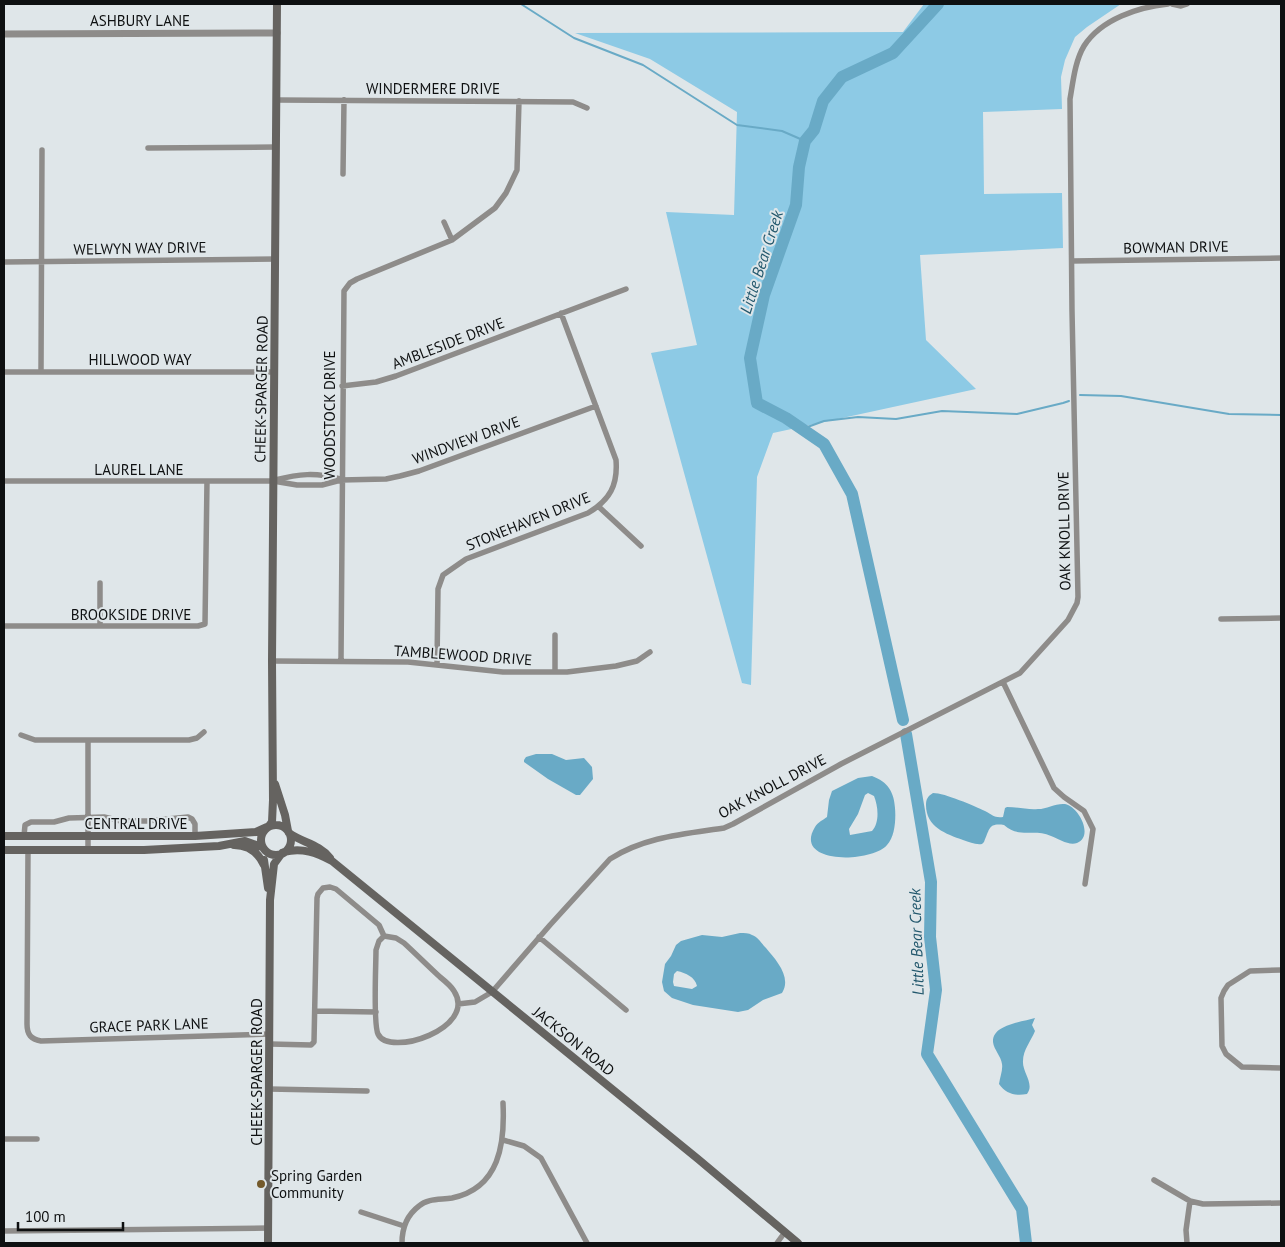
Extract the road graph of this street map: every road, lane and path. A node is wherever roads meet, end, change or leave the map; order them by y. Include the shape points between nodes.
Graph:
1 (277, 4) edge
2 (1170, 4) edge
3 (1186, 4) edge
4 (277, 33) junction
5 (4, 34) edge
6 (277, 100) junction
7 (344, 100) junction
8 (519, 101) junction
9 (587, 108) dead end
10 (148, 148) dead end
11 (276, 148) junction
12 (42, 150) dead end
13 (343, 174) dead end
14 (444, 222) dead end
15 (452, 240) junction
16 (1281, 258) edge
17 (276, 259) junction
18 (1072, 261) junction
19 (4, 262) edge
20 (42, 262) junction
21 (626, 289) dead end
22 (562, 313) junction
23 (4, 372) edge
24 (41, 372) junction
25 (275, 372) junction
26 (342, 386) junction
27 (596, 406) junction
28 (341, 480) junction
29 (4, 481) edge
30 (206, 481) junction
31 (273, 481) junction
32 (598, 507) junction
33 (642, 546) dead end
34 (100, 583) dead end
35 (1281, 618) edge
36 (1221, 619) dead end
37 (4, 626) edge
38 (100, 626) junction
39 (555, 635) dead end
40 (650, 652) dead end
41 (341, 661) junction
42 (272, 662) junction
43 (437, 664) junction
44 (555, 672) junction
45 (1003, 682) junction
46 (204, 732) dead end
47 (22, 735) dead end
48 (88, 740) junction
49 (272, 775) junction
50 (88, 818) junction
51 (268, 827) junction
52 (289, 832) junction
53 (4, 836) edge
54 (24, 836) junction
55 (88, 836) junction
56 (195, 836) junction
57 (219, 846) junction
58 (263, 847) junction
59 (4, 850) edge
60 (28, 850) junction
61 (88, 850) junction
62 (283, 853) junction
63 (332, 861) junction
64 (264, 865) junction
65 (1085, 884) dead end
66 (270, 900) junction
67 (384, 936) junction
68 (539, 937) junction
69 (1281, 970) edge
70 (492, 992) junction
71 (458, 1004) junction
72 (626, 1010) dead end
73 (315, 1011) junction
74 (376, 1012) junction
75 (270, 1034) junction
76 (270, 1044) junction
77 (1281, 1068) edge
78 (269, 1089) junction
79 (367, 1091) dead end
80 (503, 1103) dead end
81 (37, 1138) dead end
82 (4, 1139) edge
83 (503, 1140) junction
84 (1154, 1180) dead end
85 (1190, 1201) junction
86 (1281, 1203) edge
87 (361, 1212) dead end
88 (404, 1226) junction
89 (268, 1228) junction
90 (4, 1231) edge
91 (785, 1232) junction
92 (268, 1243) edge
93 (402, 1243) edge
94 (587, 1243) edge
95 (777, 1243) edge
96 (798, 1243) edge
97 (1187, 1243) edge

1 - 4 main road, CHEEK-SPARGER ROAD
2 - 3 street, OAK KNOLL DRIVE
2 - 18 street, OAK KNOLL DRIVE via 1154,5 1128,14 1099,30 1084,46 1073,76 1070,99
4 - 5 street, ASHBURY LANE
4 - 6 main road, CHEEK-SPARGER ROAD
6 - 7 street, WINDERMERE DRIVE
6 - 11 main road, CHEEK-SPARGER ROAD
7 - 8 street, WINDERMERE DRIVE
7 - 13 street
8 - 9 street, WINDERMERE DRIVE via 573,102
8 - 15 street, WOODSTOCK DRIVE via 517,170 512,182 495,208
10 - 11 street
11 - 17 main road, CHEEK-SPARGER ROAD
12 - 20 street
14 - 15 street
15 - 26 street, WOODSTOCK DRIVE via 350,283 344,291
16 - 18 street, BOWMAN DRIVE
17 - 20 street, WELWYN WAY DRIVE
17 - 25 main road, CHEEK-SPARGER ROAD
18 - 45 street, OAK KNOLL DRIVE via 1077,603 1068,620 1028,665
19 - 20 street, WELWYN WAY DRIVE
20 - 24 street
21 - 22 street, AMBLESIDE DRIVE
22 - 26 street, AMBLESIDE DRIVE via 396,376
22 - 27 street, STONEHAVEN DRIVE
23 - 24 street, HILLWOOD WAY
24 - 25 street, HILLWOOD WAY
25 - 31 main road, CHEEK-SPARGER ROAD
26 - 28 street, WOODSTOCK DRIVE
27 - 28 street, WINDVIEW DRIVE via 400,476
27 - 32 street, STONEHAVEN DRIVE via 617,471 611,492
28 - 31 street, WINDVIEW DRIVE via 322,485
28 - 31 street, WINDVIEW DRIVE via 323,474 298,474
28 - 41 street, WOODSTOCK DRIVE
29 - 30 street, LAUREL LANE
30 - 31 street, LAUREL LANE
30 - 38 street, BROOKSIDE DRIVE via 205,624
31 - 42 main road, CHEEK-SPARGER ROAD
32 - 33 street
32 - 43 street, STONEHAVEN DRIVE via 466,559 443,576 438,589
34 - 38 street
35 - 36 street
37 - 38 street, BROOKSIDE DRIVE
39 - 44 street
40 - 44 street, TAMBLEWOOD DRIVE via 637,661 616,666
41 - 42 street, TAMBLEWOOD DRIVE
41 - 43 street, TAMBLEWOOD DRIVE
42 - 49 main road, CHEEK-SPARGER ROAD
43 - 44 street, TAMBLEWOOD DRIVE via 503,672
45 - 65 street via 1054,788 1084,810 1091,822 1093,829
45 - 68 street, OAK KNOLL DRIVE via 724,828 648,840 622,851 610,859
46 - 48 street via 189,740
47 - 48 street via 35,740
48 - 50 street
49 - 51 main road, CHEEK-SPARGER ROAD via 272,822
49 - 52 main road, CHEEK-SPARGER ROAD
50 - 54 street via 31,822 25,825
50 - 55 street
50 - 56 street via 147,821 188,818 195,824
51 - 52 main road via 277,825
51 - 56 main road, CENTRAL DRIVE via 256,832
51 - 58 main road via 261,838
52 - 62 main road via 290,842
52 - 63 main road, JACKSON ROAD via 324,851
53 - 54 main road, CENTRAL DRIVE
54 - 55 main road, CENTRAL DRIVE
55 - 56 main road, CENTRAL DRIVE
55 - 61 street
57 - 58 main road, CENTRAL DRIVE via 245,841
57 - 61 main road, CENTRAL DRIVE
57 - 64 main road via 247,848 259,855
58 - 62 main road via 270,853
58 - 64 main road, CHEEK-SPARGER ROAD
59 - 60 main road, CENTRAL DRIVE
60 - 61 main road, CENTRAL DRIVE
60 - 75 street, GRACE PARK LANE via 27,1024 34,1040
62 - 63 main road, JACKSON ROAD via 305,850
62 - 66 main road, CHEEK-SPARGER ROAD via 274,864
63 - 70 main road, JACKSON ROAD
64 - 66 main road, CHEEK-SPARGER ROAD
66 - 75 main road, CHEEK-SPARGER ROAD
67 - 71 street via 404,943 454,991
67 - 73 street via 379,925 336,889 330,886 320,890 317,898
67 - 74 street via 376,950
68 - 70 street, OAK KNOLL DRIVE
68 - 72 street
69 - 77 street via 1250,971 1228,985 1221,998 1222,1046 1226,1054 1242,1067
70 - 71 street via 475,1002
70 - 91 main road, JACKSON ROAD
71 - 74 street via 445,1027 428,1037 412,1041 381,1040 376,1032
73 - 74 street
73 - 76 street via 313,1044
75 - 76 main road, CHEEK-SPARGER ROAD
76 - 78 main road, CHEEK-SPARGER ROAD
78 - 79 street
78 - 89 main road, CHEEK-SPARGER ROAD
80 - 83 street
81 - 82 street
83 - 88 street via 493,1170 483,1183 452,1198 419,1205
83 - 94 street via 537,1153
84 - 85 street
85 - 86 street via 1204,1204
85 - 97 street
87 - 88 street
88 - 93 street
89 - 90 street
89 - 92 main road, CHEEK-SPARGER ROAD
91 - 95 street
91 - 96 main road, JACKSON ROAD

